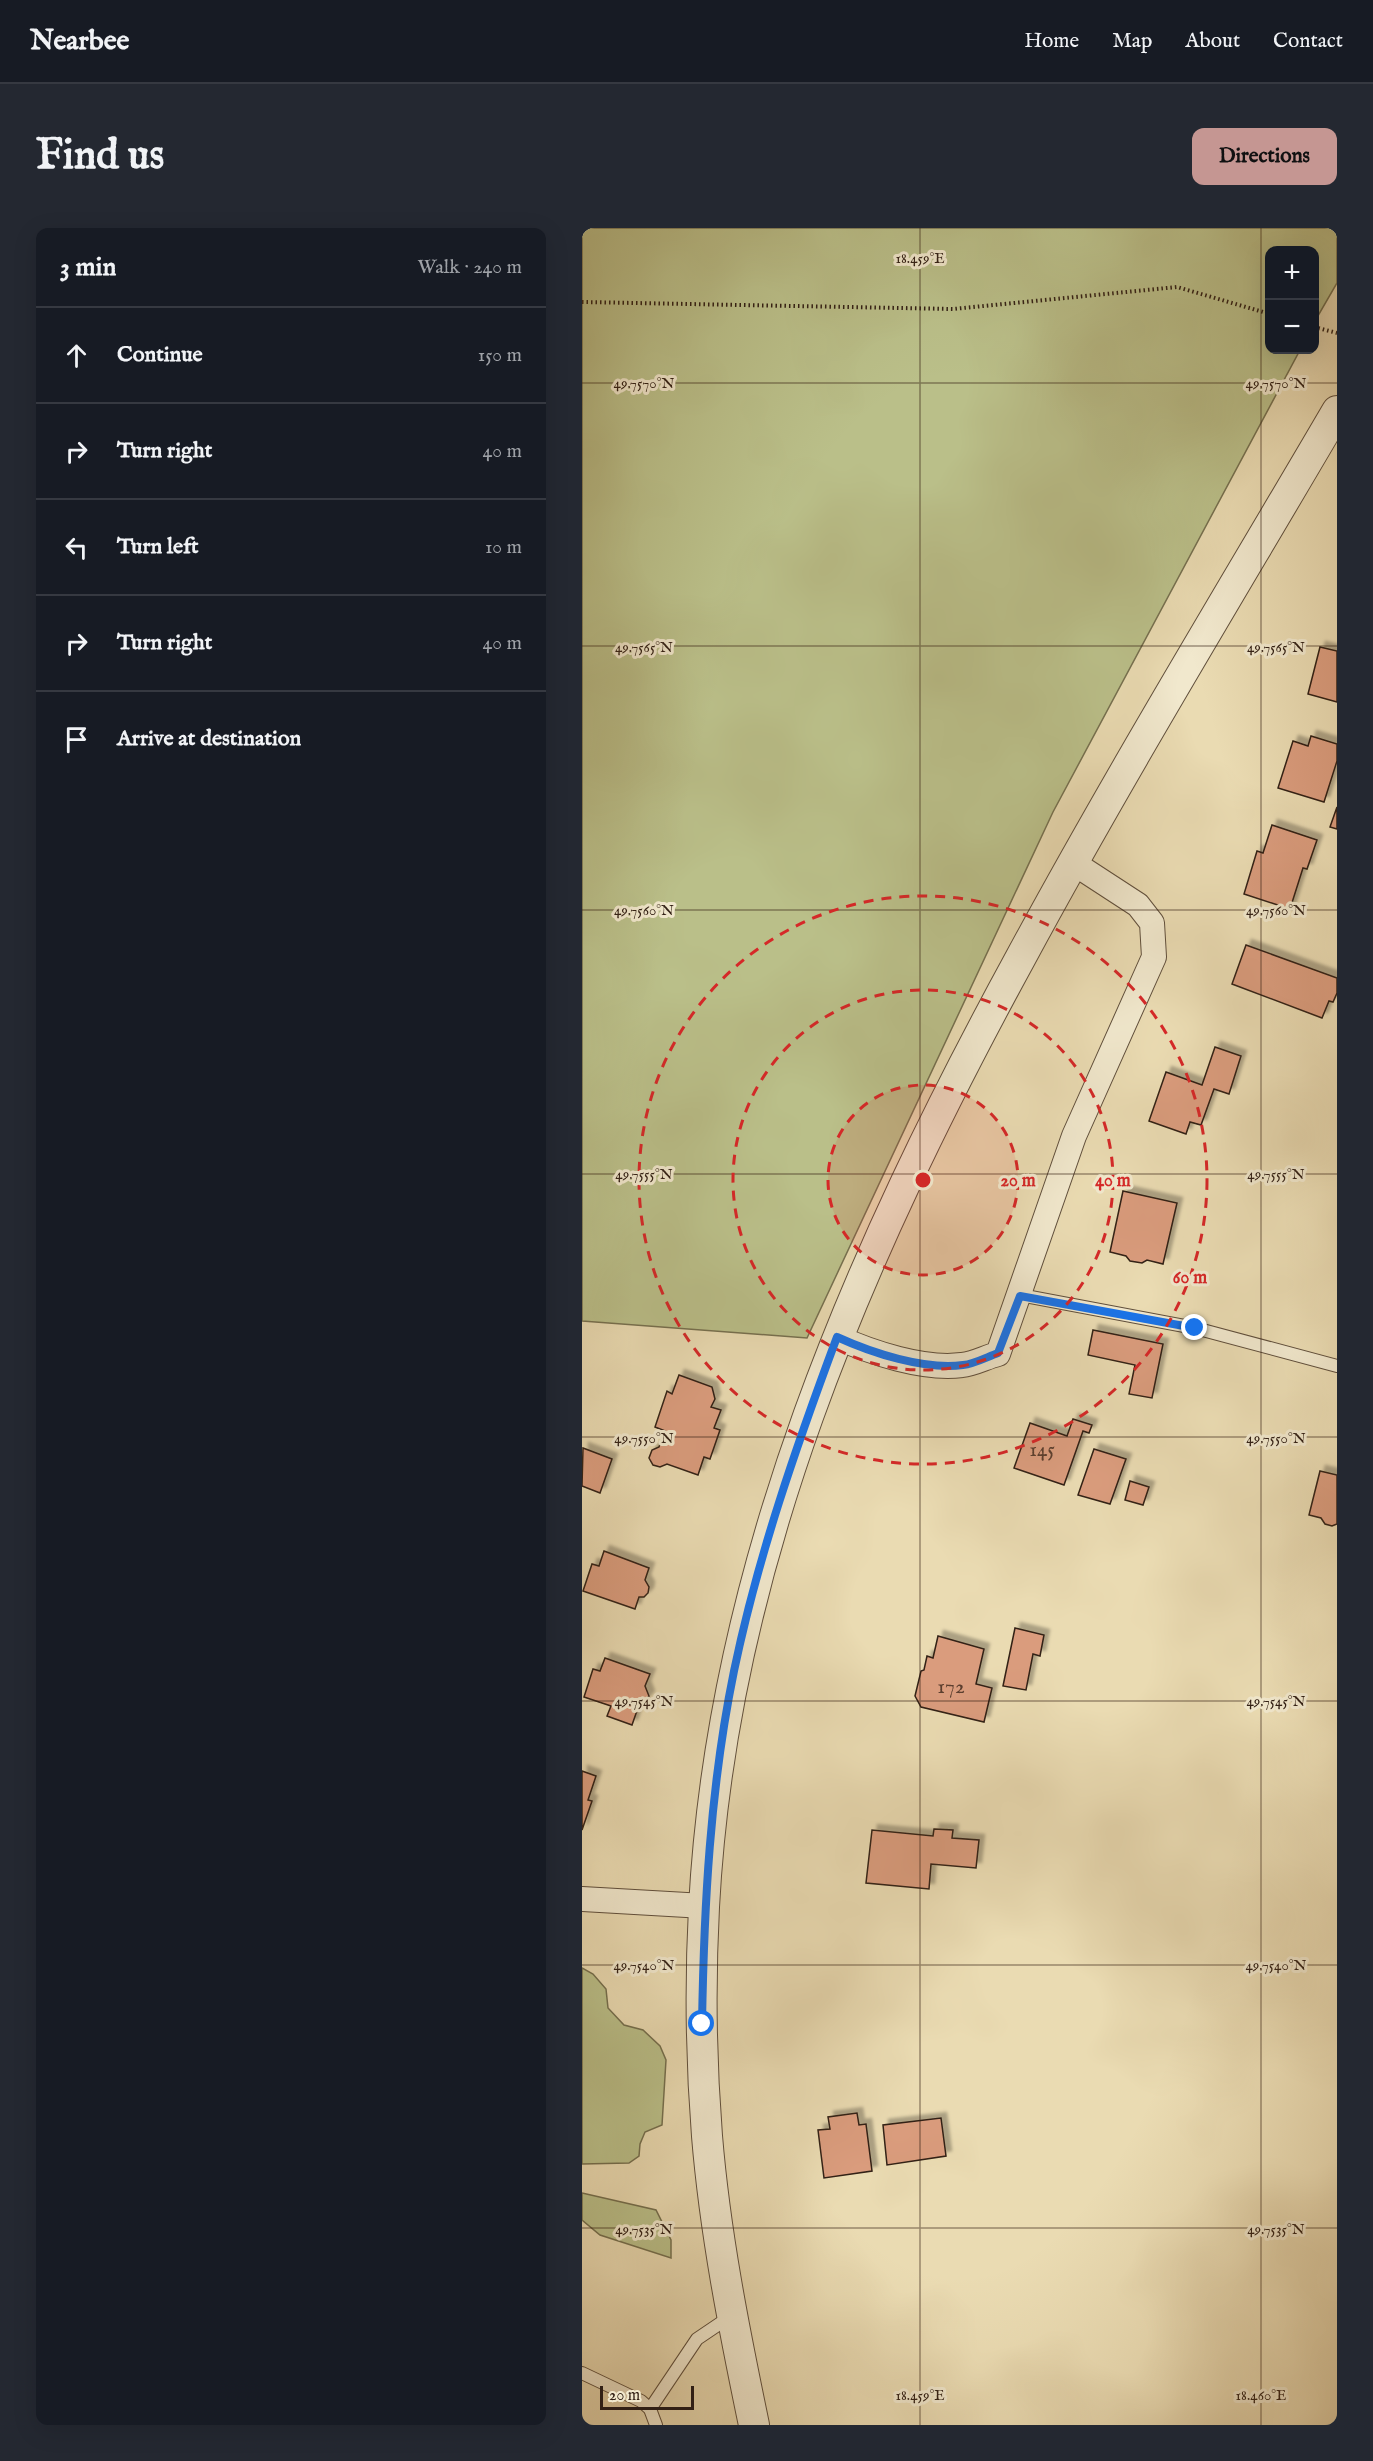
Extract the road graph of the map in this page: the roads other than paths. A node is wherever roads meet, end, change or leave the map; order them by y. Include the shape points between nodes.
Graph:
1 (1337, 411) edge
2 (1072, 862) junction
3 (1020, 1296) junction
4 (837, 1337) junction
5 (1337, 1366) edge
6 (582, 1899) edge
7 (704, 1906) junction
8 (732, 2315) junction
9 (582, 2373) edge
10 (650, 2409) junction
11 (656, 2425) edge
12 (754, 2425) edge

1 - 2 street
2 - 3 street via 1138,905 1152,923 1154,957 1074,1136
2 - 4 street via 963,1062
3 - 4 street via 998,1353 963,1365 922,1365
3 - 5 lane via 1195,1328
4 - 7 street via 799,1439 746,1618 715,1788
6 - 7 street
7 - 8 street via 702,2024 707,2134
8 - 10 lane via 697,2339
8 - 12 street
9 - 10 lane
10 - 11 lane

